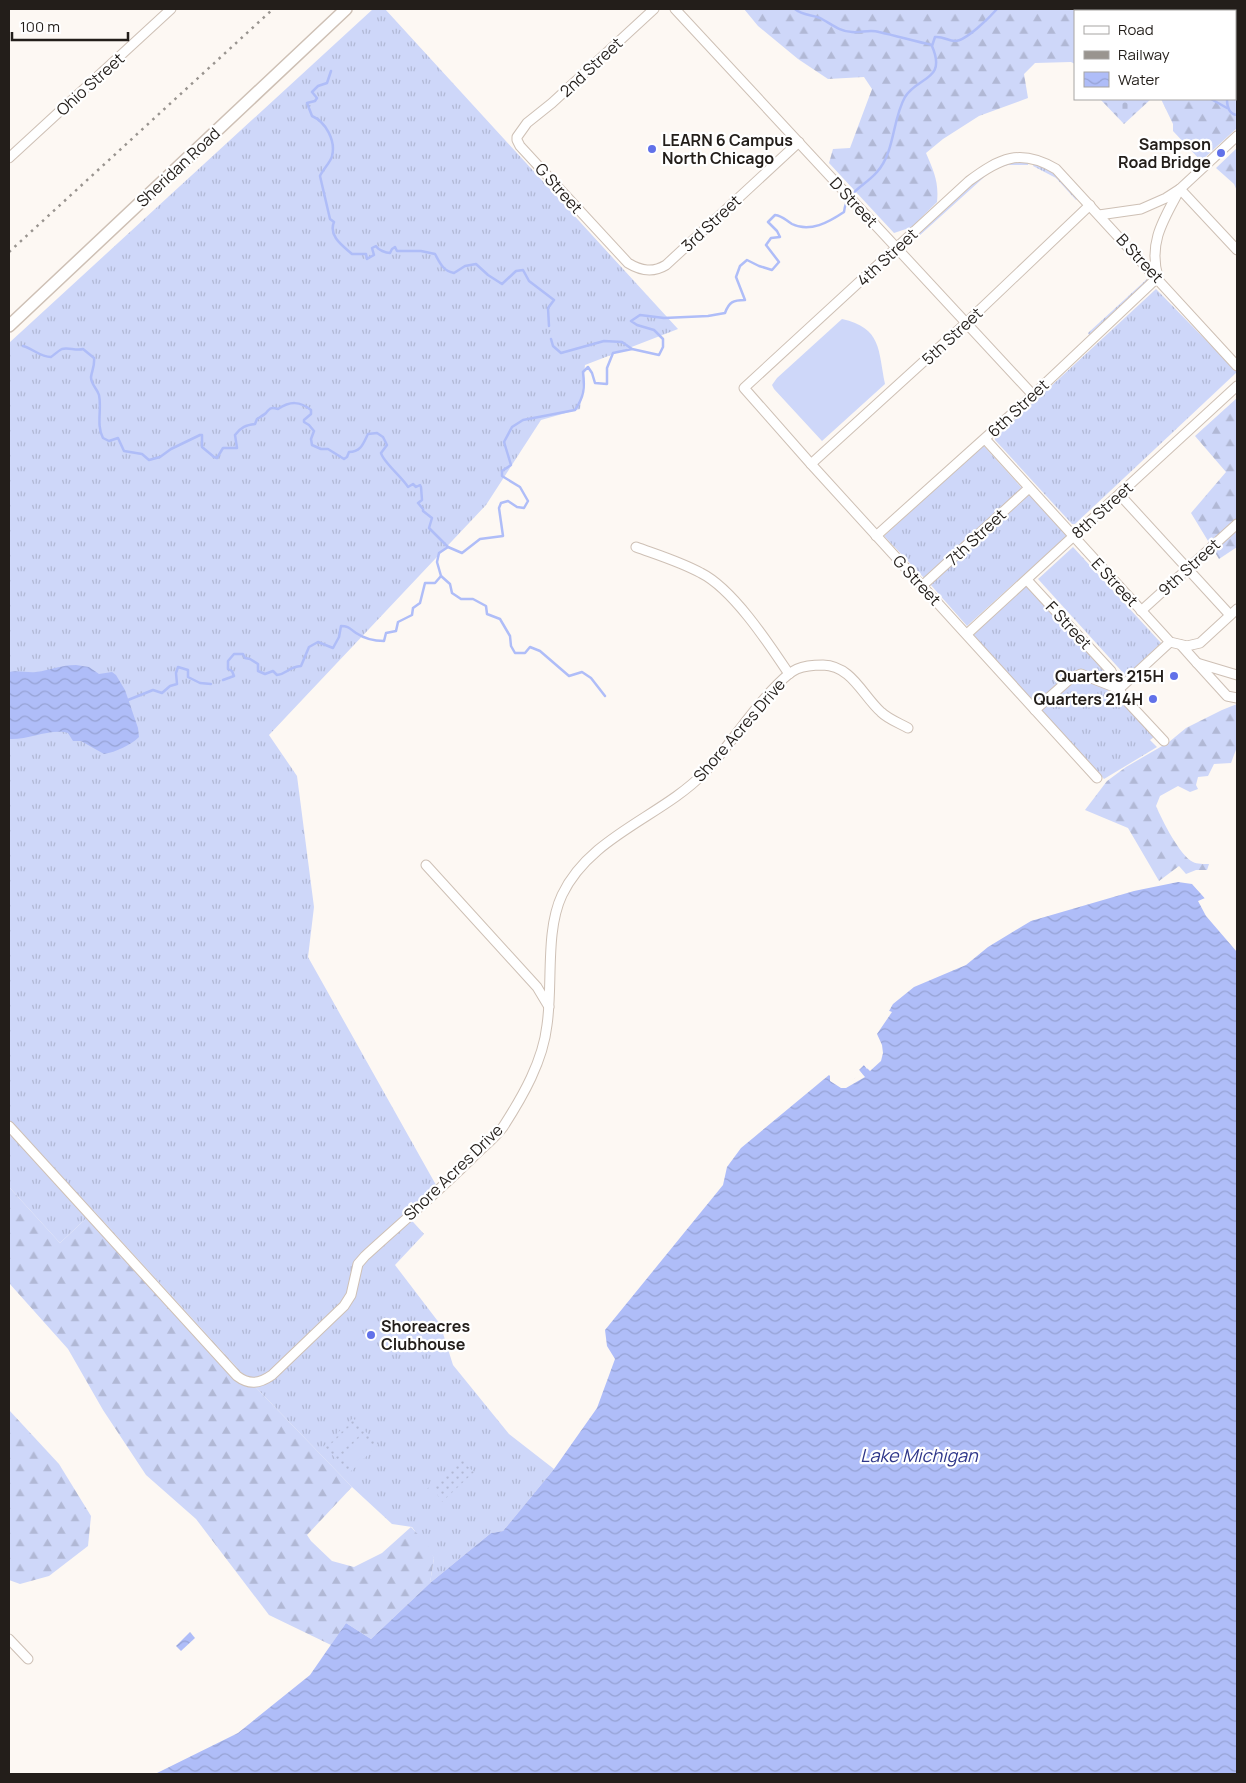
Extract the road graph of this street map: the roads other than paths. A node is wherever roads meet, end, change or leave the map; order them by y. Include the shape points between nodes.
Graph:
1 (171, 9) edge
2 (346, 9) edge
3 (654, 9) edge
4 (675, 9) edge
5 (527, 123) joint
6 (1237, 136) edge
7 (799, 142) junction
8 (9, 158) edge
9 (1035, 159) joint
10 (1180, 189) junction
11 (1090, 205) junction
12 (1099, 214) junction
13 (896, 249) junction
14 (1237, 250) edge
15 (616, 251) joint
16 (1158, 277) junction
17 (966, 323) junction
18 (9, 326) edge
19 (1237, 366) edge
20 (752, 382) joint
21 (1237, 386) edge
22 (1033, 395) junction
23 (985, 439) junction
24 (811, 464) junction
25 (1029, 488) junction
26 (1120, 495) junction
27 (1237, 524) edge
28 (876, 536) junction
29 (1073, 537) junction
30 (636, 547) dead end
31 (1188, 568) junction
32 (1027, 580) junction
33 (922, 586) junction
34 (1141, 610) junction
35 (1234, 612) edge
36 (967, 634) junction
37 (1170, 642) junction
38 (1200, 643) junction
39 (1181, 645) junction
40 (1197, 664) junction
41 (789, 674) junction
42 (1237, 675) edge
43 (1119, 689) junction
44 (1237, 698) edge
45 (1035, 710) junction
46 (908, 728) dead end
47 (1164, 741) dead end
48 (1097, 778) dead end
49 (426, 865) dead end
50 (549, 1007) junction
51 (9, 1126) edge
52 (9, 1639) edge
53 (28, 1659) dead end

1 - 8 street, Ohio Street
2 - 18 main road, Sheridan Road
3 - 5 street, 2nd Street
4 - 7 street, D Street
5 - 15 street, G Street via 517,136 520,146
6 - 10 street
7 - 13 street, D Street
7 - 15 street, 3rd Street via 658,270 642,270 628,263
9 - 11 street, B Street via 1056,169
9 - 13 street, 4th Street via 1009,158 988,167
10 - 12 street via 1141,209
10 - 14 street
10 - 16 street via 1155,241
11 - 12 street, B Street
11 - 17 street, 5th Street
12 - 16 street, B Street
13 - 17 street, D Street
13 - 20 street, 4th Street
16 - 19 street, B Street
16 - 22 street, 6th Street
17 - 22 street, D Street
17 - 24 street, 5th Street
20 - 24 street, G Street via 744,388
21 - 26 street, 8th Street
22 - 23 street, 6th Street
23 - 25 street, E Street
23 - 28 street, 6th Street
24 - 28 street, G Street
25 - 29 street, E Street
25 - 33 street, 7th Street
26 - 29 street, 8th Street
26 - 31 street
27 - 31 street, 9th Street
28 - 33 street, G Street
29 - 32 street, 8th Street
29 - 34 street, E Street
30 - 41 street via 701,573 716,583 739,607
31 - 34 street, 9th Street
31 - 35 street
32 - 36 street, 8th Street
32 - 43 street, F Street via 1111,671
33 - 36 street, G Street
34 - 37 street, E Street
35 - 38 street
36 - 45 street, G Street
37 - 39 street
37 - 43 street
38 - 39 street
38 - 40 street
39 - 40 street
40 - 42 street
40 - 44 street via 1227,696
41 - 46 street, Shore Acres Drive via 812,665 840,670 859,685 883,714
41 - 50 street, Shore Acres Drive via 765,697 694,784 623,830 578,870 562,896 555,919
43 - 45 street via 1081,674 1071,678
43 - 47 street, F Street
45 - 48 street, G Street
49 - 50 street via 537,987
50 - 51 street, Shore Acres Drive via 542,1051 502,1128 365,1256 358,1264 351,1295 344,1306 272,1376 259,1383 237,1376
52 - 53 street

